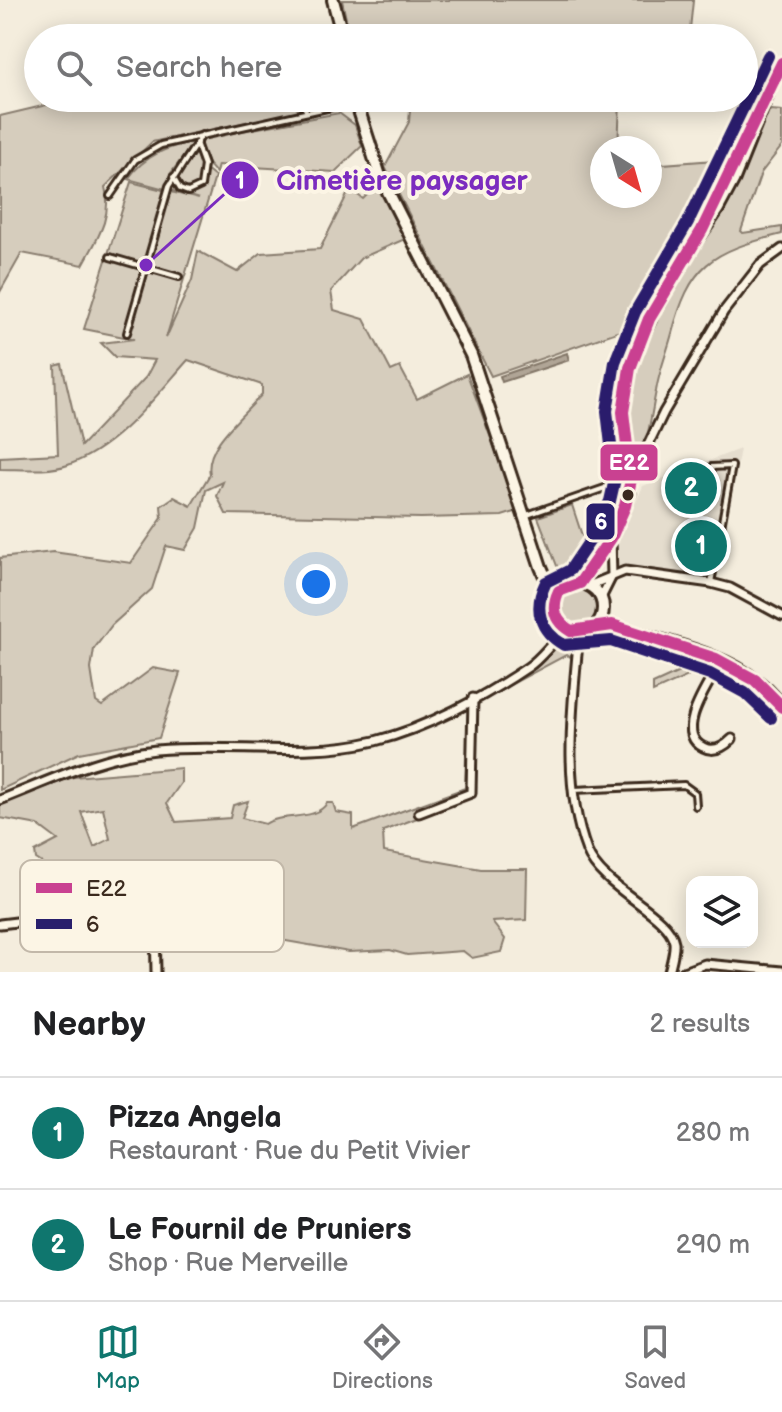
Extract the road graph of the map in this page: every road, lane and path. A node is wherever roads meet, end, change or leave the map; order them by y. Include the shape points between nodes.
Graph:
1 (333, 0) edge
2 (339, 24) edge
3 (782, 63) edge
4 (758, 97) edge
5 (766, 97) junction
6 (307, 112) edge
7 (360, 112) edge
8 (202, 135) junction
9 (196, 143) junction
10 (173, 177) junction
11 (110, 196) dead end
12 (782, 249) edge
13 (110, 257) dead end
14 (146, 267) junction
15 (179, 277) dead end
16 (127, 333) dead end
17 (711, 467) dead end
18 (631, 480) junction
19 (526, 516) junction
20 (611, 538) junction
21 (589, 570) junction
22 (547, 575) junction
23 (612, 576) junction
24 (579, 581) junction
25 (711, 583) junction
26 (601, 598) junction
27 (555, 599) junction
28 (602, 611) junction
29 (782, 616) edge
30 (596, 625) junction
31 (612, 625) junction
32 (569, 628) junction
33 (721, 661) junction
34 (473, 698) junction
35 (782, 707) edge
36 (732, 739) dead end
37 (574, 790) junction
38 (0, 800) edge
39 (696, 806) dead end
40 (419, 813) dead end
41 (20, 922) edge
42 (0, 924) edge
43 (156, 952) edge
44 (782, 971) edge
45 (156, 972) edge
46 (669, 972) edge
47 (683, 972) edge

1 - 2 street
3 - 5 street
4 - 5 lane
5 - 18 street via 702,230 654,308 630,368 623,412
6 - 8 lane
7 - 19 street via 380,176 471,355
8 - 9 lane
8 - 11 lane via 161,145 135,160
9 - 10 lane
9 - 10 lane via 204,165 201,186 188,192
10 - 14 lane
12 - 18 street via 760,265 724,311
13 - 14 lane
14 - 15 lane
14 - 16 lane
17 - 25 lane via 732,466
18 - 19 lane
18 - 20 street via 631,493
19 - 22 street
20 - 21 lane
20 - 23 street
21 - 24 lane
21 - 24 lane
22 - 24 street
22 - 27 street
23 - 24 street
23 - 25 street via 625,571
23 - 26 street
24 - 26 street
24 - 27 street
25 - 29 street
26 - 28 street
27 - 32 street via 553,610
28 - 30 street
28 - 31 street
30 - 31 street
30 - 32 street
31 - 33 street
32 - 34 street via 527,668
32 - 37 street
33 - 35 street via 755,680
33 - 36 street via 694,709 691,725 703,747 719,749
34 - 38 street via 375,741 329,749 207,748 129,754
34 - 40 street via 471,793
37 - 39 lane via 684,785 695,793
37 - 46 street via 591,860 622,894 666,926 674,944
41 - 42 street
43 - 45 street
44 - 47 street via 705,964

